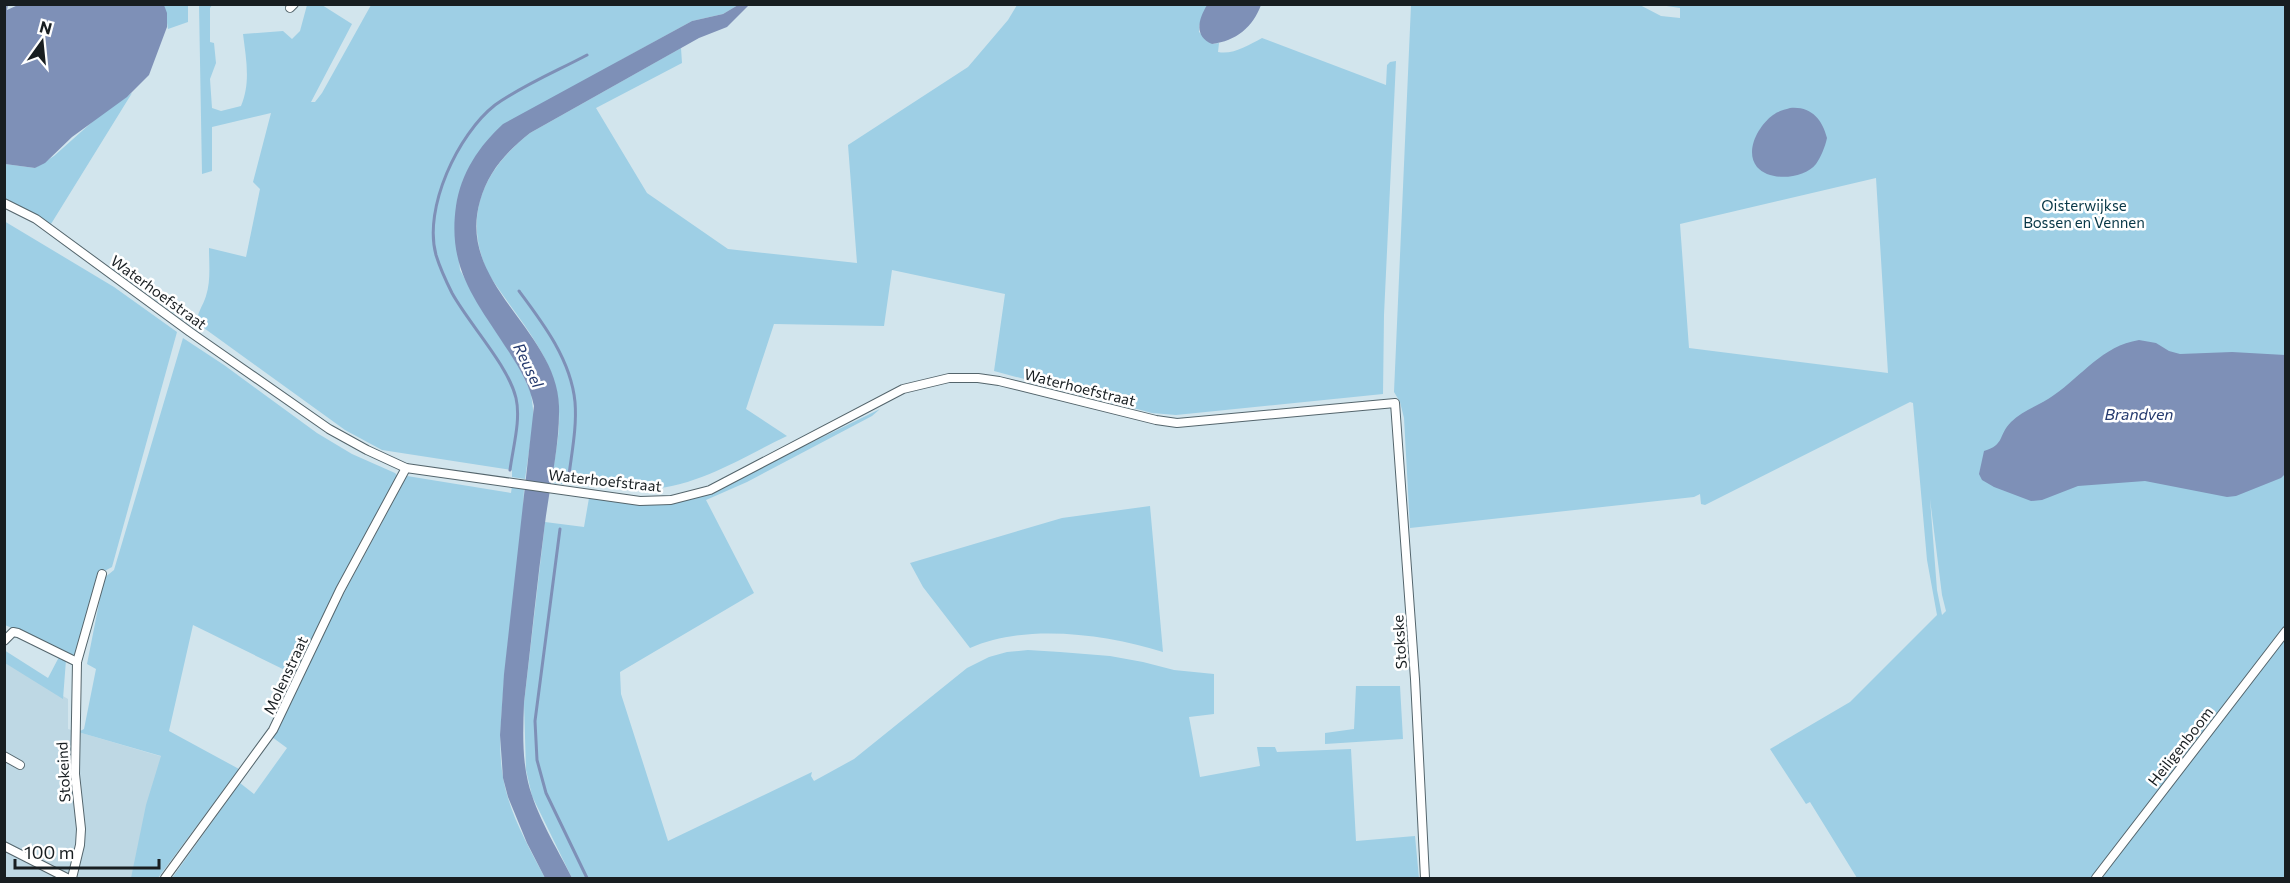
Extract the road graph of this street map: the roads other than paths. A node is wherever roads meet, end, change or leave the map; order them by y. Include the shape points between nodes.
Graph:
1 (4, 203) edge
2 (1395, 404) joint
3 (406, 468) junction
4 (102, 574) dead end
5 (2286, 631) edge
6 (4, 641) edge
7 (78, 663) junction
8 (4, 756) edge
9 (20, 765) dead end
10 (4, 846) edge
11 (67, 879) edge
12 (72, 879) edge
13 (165, 879) edge
14 (1425, 879) edge
15 (2096, 879) edge

1 - 3 street, Waterhoefstraat via 36,219 329,429
2 - 3 street, Waterhoefstraat via 1177,423 999,381 949,378 903,390 710,490 656,502
2 - 14 street, Stokske
3 - 13 street, Molenstraat via 340,590 273,730
4 - 7 street, Stokeind
5 - 15 street, Heiligenboom
6 - 7 street via 13,632 18,633
7 - 12 street, Stokeind via 75,774 81,829
8 - 9 street
10 - 11 street

